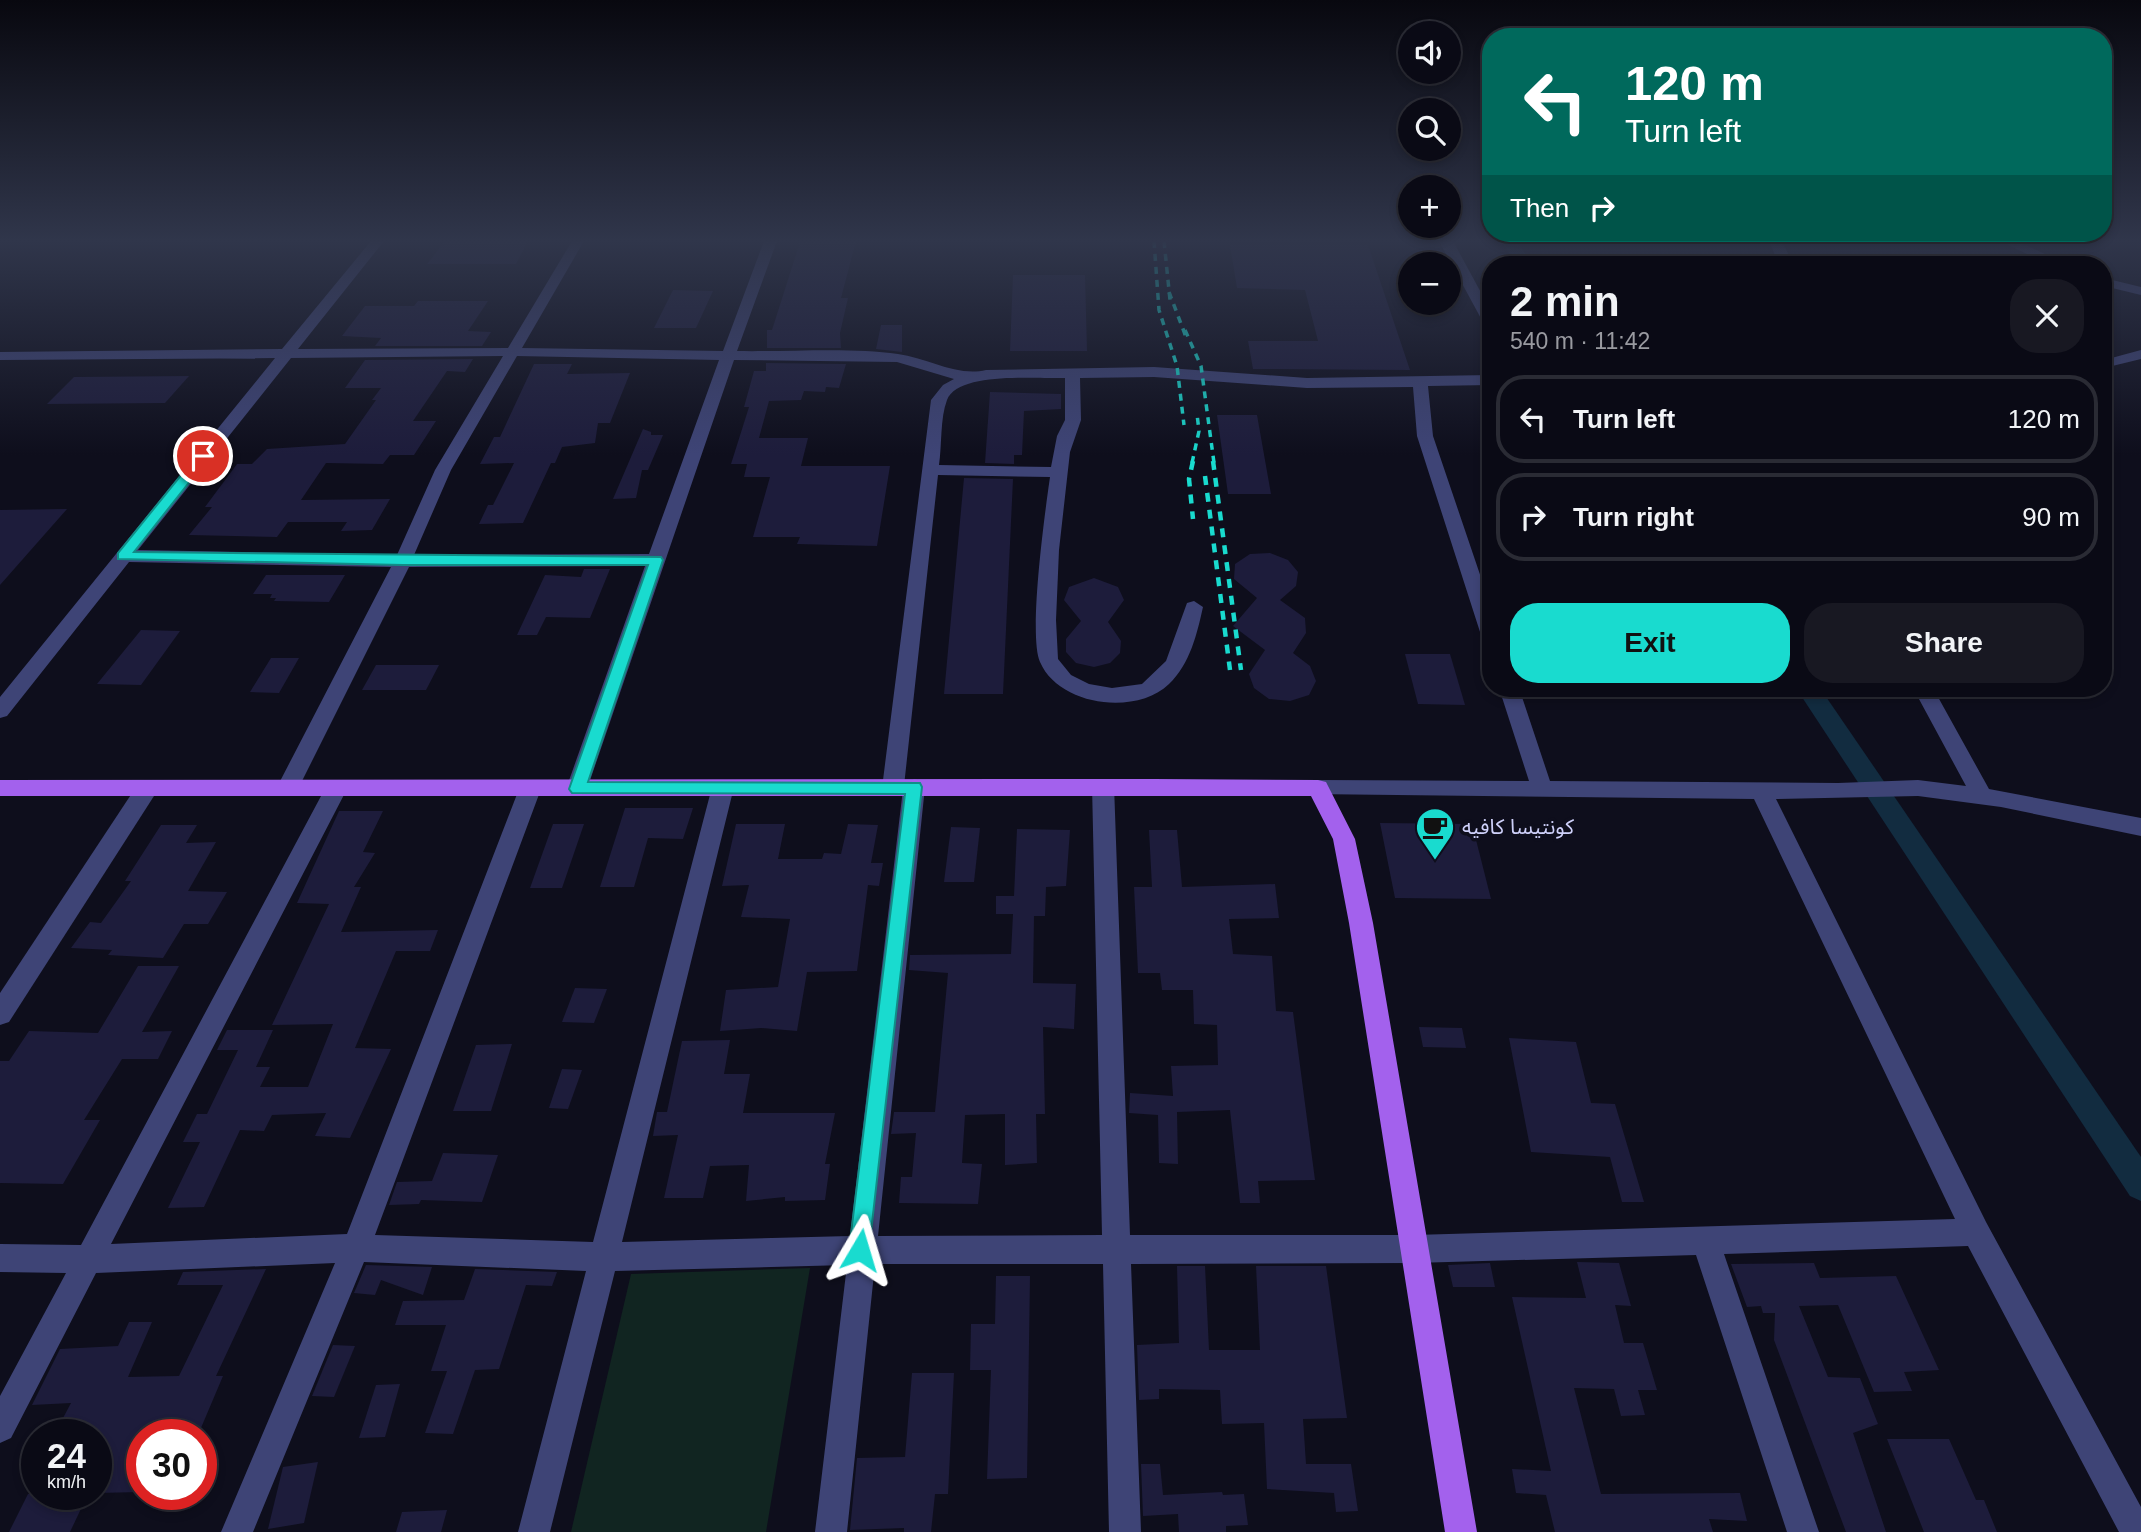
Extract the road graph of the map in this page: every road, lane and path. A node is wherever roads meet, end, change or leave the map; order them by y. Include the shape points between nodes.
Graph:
1 (318, 312) edge
2 (535, 312) edge
3 (745, 312) edge
4 (512, 352) junction
5 (2141, 354) edge
6 (283, 355) junction
7 (729, 355) junction
8 (0, 356) edge
9 (2112, 362) edge
10 (1072, 374) junction
11 (967, 379) junction
12 (1482, 380) edge
13 (1420, 382) junction
14 (929, 470) junction
15 (1060, 472) junction
16 (123, 556) junction
17 (656, 560) junction
18 (403, 561) junction
19 (1194, 607) dead end
20 (1482, 608) edge
21 (1511, 697) edge
22 (1928, 697) edge
23 (0, 711) edge
24 (1103, 785) junction
25 (0, 788) edge
26 (723, 788) junction
27 (904, 788) junction
28 (1318, 788) junction
29 (287, 789) junction
30 (336, 789) junction
31 (530, 789) junction
32 (577, 789) junction
33 (1542, 789) junction
34 (146, 790) junction
35 (1761, 791) junction
36 (1983, 797) junction
37 (2141, 827) edge
38 (0, 1014) edge
39 (1976, 1232) junction
40 (1706, 1242) junction
41 (356, 1248) junction
42 (1118, 1248) junction
43 (860, 1250) junction
44 (1414, 1250) junction
45 (605, 1257) junction
46 (0, 1258) edge
47 (86, 1259) junction
48 (0, 1426) edge
49 (237, 1532) edge
50 (534, 1532) edge
51 (831, 1532) edge
52 (1125, 1532) edge
53 (1461, 1532) edge
54 (1803, 1532) edge
55 (2137, 1532) edge

1 - 6 street
2 - 4 street
3 - 7 street
4 - 6 street
4 - 7 street
4 - 18 street via 443,470
5 - 9 street
6 - 8 street
6 - 16 street
7 - 11 street via 897,358
7 - 17 street
10 - 11 street
10 - 13 street via 1154,372 1307,383
10 - 15 street via 1073,419 1065,436
11 - 14 street via 947,388 939,400
12 - 13 street
13 - 20 street via 1425,436
14 - 15 street
14 - 27 street
15 - 19 street via 1045,623 1047,658 1061,680 1095,693 1140,695 1161,681 1178,659
16 - 18 street
16 - 23 street
17 - 18 street
17 - 32 street
18 - 29 street
21 - 33 street
22 - 36 street
24 - 27 main road
24 - 28 main road
24 - 42 street
25 - 34 main road
26 - 27 main road
26 - 32 main road
26 - 45 street
27 - 43 street
28 - 33 street
28 - 44 main road via 1344,839 1349,863
29 - 30 main road
29 - 34 main road
30 - 31 main road
30 - 47 street
31 - 32 main road
31 - 41 street
33 - 35 street
34 - 38 street
35 - 36 street via 1918,788
35 - 39 street
36 - 37 street
39 - 40 street
39 - 55 street
40 - 44 street
40 - 54 street
41 - 45 street
41 - 47 street
41 - 49 street
42 - 43 street
42 - 44 street
42 - 52 street
43 - 45 street
43 - 51 street
44 - 53 main road
45 - 50 street
46 - 47 street
47 - 48 street

